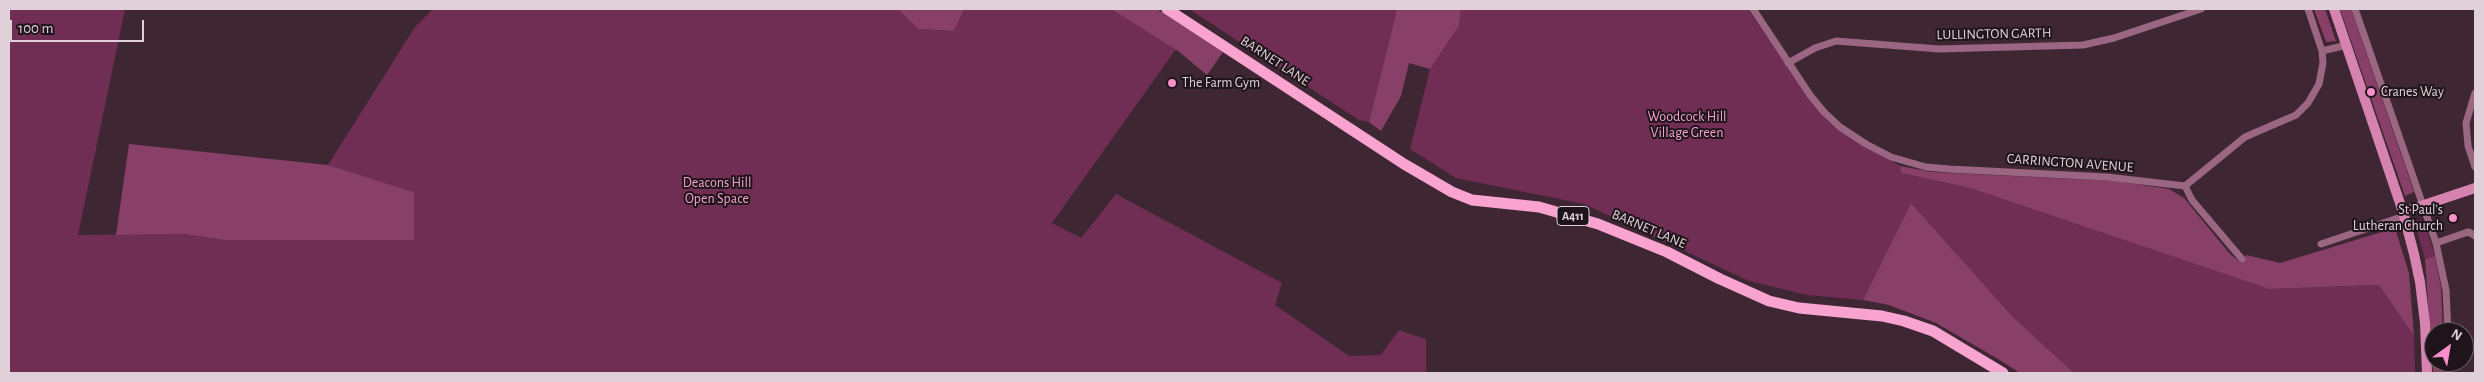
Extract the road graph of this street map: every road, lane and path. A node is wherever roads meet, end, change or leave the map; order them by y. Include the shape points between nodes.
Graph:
1 (1167, 9) edge
2 (1753, 9) edge
3 (2200, 9) edge
4 (2308, 9) edge
5 (2334, 9) edge
6 (2355, 9) edge
7 (2347, 44) junction
8 (2322, 51) junction
9 (1788, 63) junction
10 (2475, 93) edge
11 (2475, 167) edge
12 (2184, 186) junction
13 (2475, 188) edge
14 (2423, 205) junction
15 (2403, 214) junction
16 (2475, 236) edge
17 (2436, 243) junction
18 (2321, 244) dead end
19 (2242, 259) dead end
20 (2448, 322) edge
21 (2003, 373) edge
22 (2427, 373) edge

1 - 21 main road, BARNET LANE / A411 via 1452,192 1472,200 1539,207 1598,224 1667,252 1769,301 1904,321 1932,331
2 - 9 street, CARRINGTON AVENUE
3 - 9 street, LULLINGTON GARTH via 2083,45 1939,49 1845,40 1826,43
4 - 8 street
5 - 7 street
6 - 14 street
7 - 8 street
7 - 15 street
8 - 12 street via 2319,84 2296,115 2245,137
9 - 12 street, CARRINGTON AVENUE via 1810,95 1840,127 1902,161 1926,167 2098,176
10 - 11 street via 2466,123 2468,146
12 - 19 street
13 - 14 street
14 - 15 street
14 - 17 street
15 - 18 street
15 - 22 street via 2420,282
16 - 17 street via 2470,232
17 - 20 street via 2446,290

